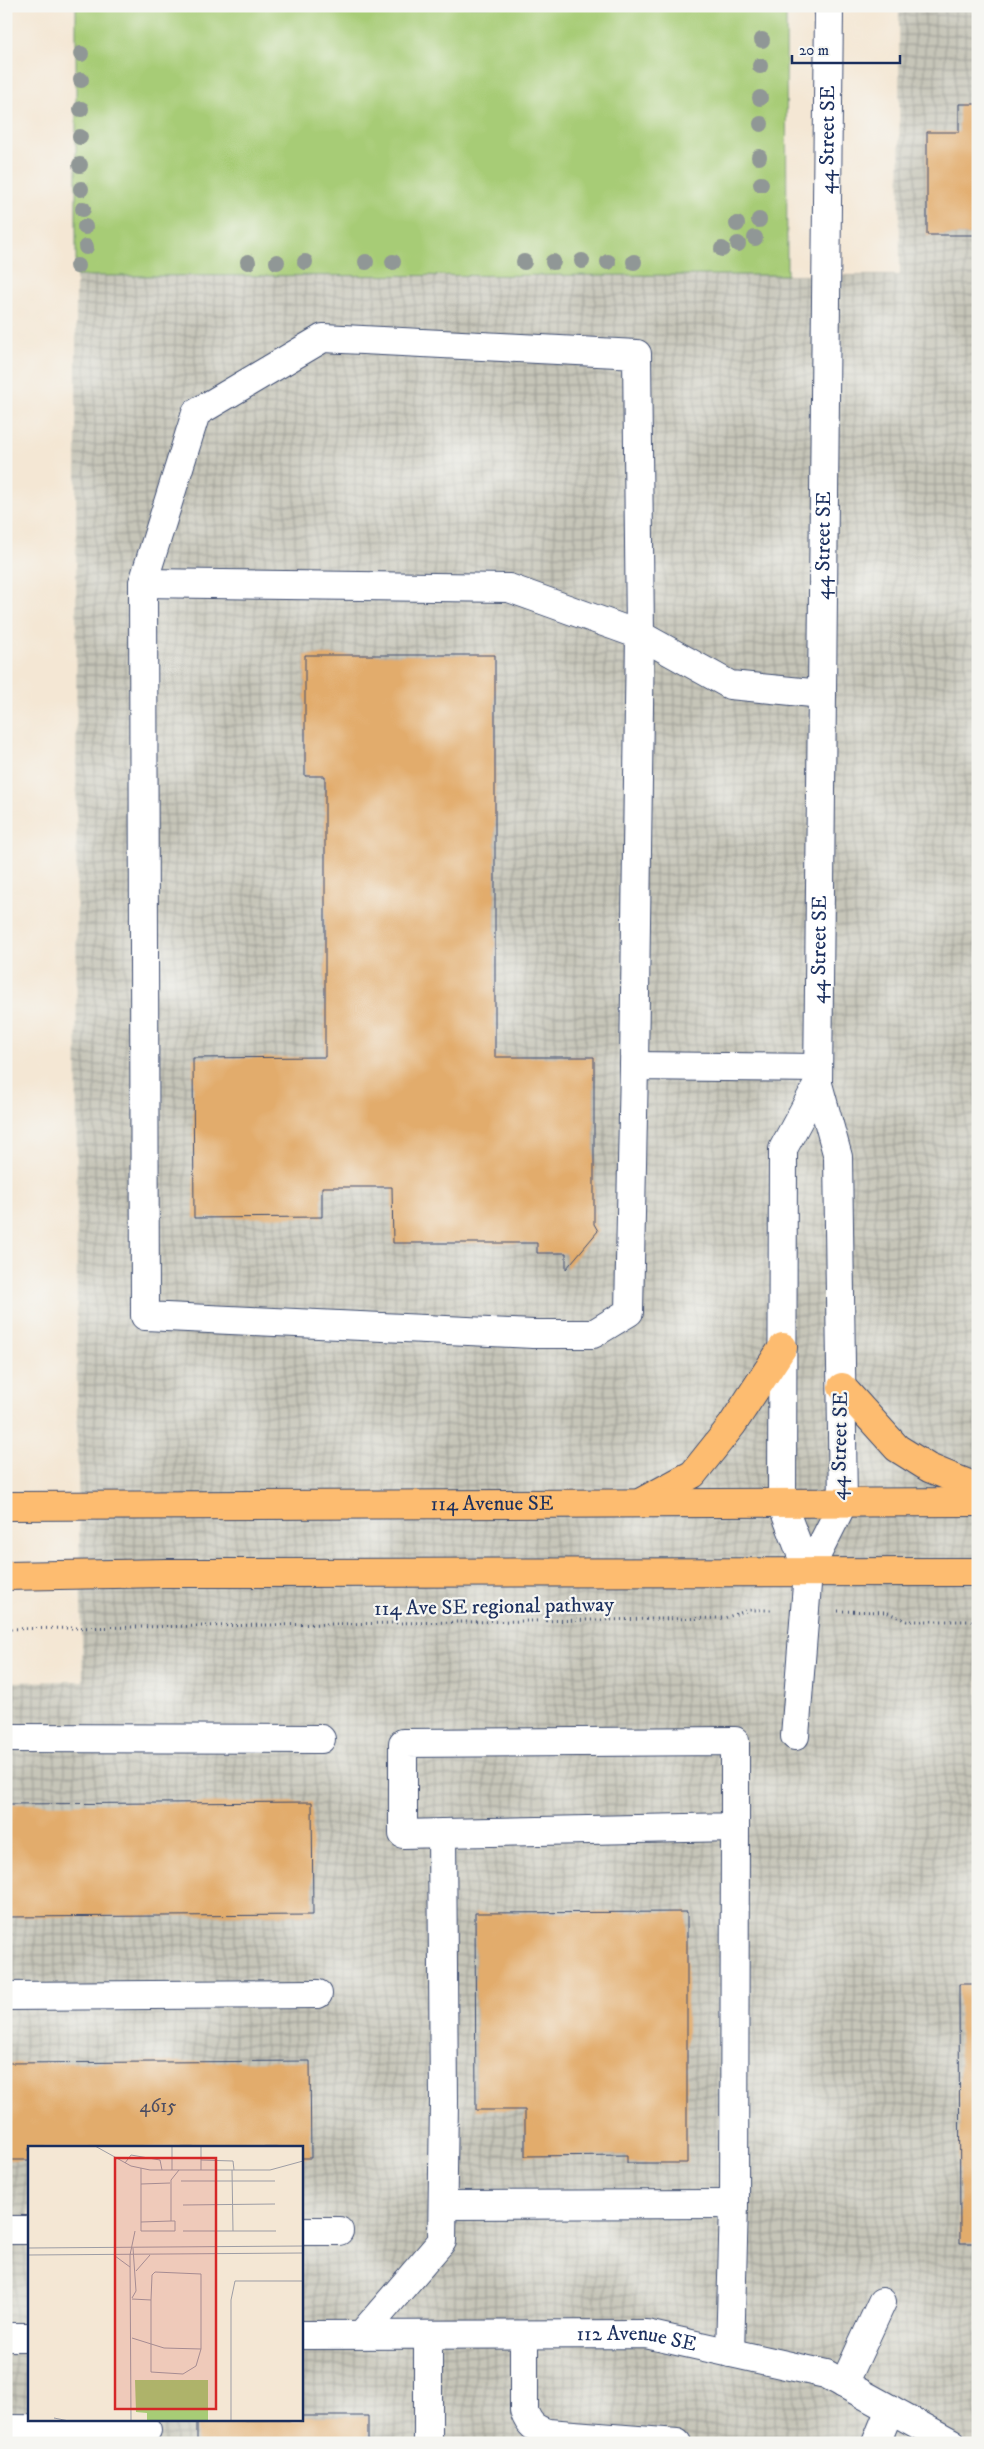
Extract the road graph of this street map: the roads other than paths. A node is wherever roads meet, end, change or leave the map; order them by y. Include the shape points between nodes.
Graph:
1 (829, 6) edge
2 (143, 583) junction
3 (640, 635) junction
4 (822, 694) junction
5 (634, 1066) junction
6 (818, 1076) junction
7 (783, 1347) junction
8 (842, 1387) junction
9 (978, 1488) edge
10 (641, 1502) junction
11 (978, 1502) edge
12 (843, 1503) junction
13 (782, 1504) junction
14 (6, 1506) edge
15 (808, 1572) junction
16 (978, 1572) edge
17 (6, 1576) edge
18 (795, 1736) dead end
19 (6, 1738) edge
20 (321, 1739) dead end
21 (736, 1827) junction
22 (442, 1833) junction
23 (318, 1994) dead end
24 (6, 1996) edge
25 (734, 2204) junction
26 (444, 2205) junction
27 (6, 2230) edge
28 (28, 2230) edge
29 (302, 2231) edge
30 (339, 2231) dead end
31 (882, 2302) dead end
32 (362, 2334) junction
33 (302, 2335) edge
34 (428, 2335) junction
35 (524, 2335) junction
36 (6, 2337) edge
37 (28, 2337) edge
38 (730, 2353) junction
39 (844, 2384) junction
40 (890, 2409) junction
41 (6, 2429) edge
42 (147, 2431) edge
43 (428, 2443) edge
44 (677, 2443) edge
45 (876, 2443) edge
46 (952, 2443) edge

1 - 4 street, 44 Street SE
2 - 3 street via 510,588
2 - 3 street via 196,412 323,338 637,354
2 - 5 street via 145,1316 594,1334 629,1312
3 - 4 street via 730,685
3 - 5 street
4 - 6 street, 44 Street SE
5 - 6 street
6 - 7 street, 44 Street SE via 783,1149
6 - 8 street, 44 Street SE via 838,1157
7 - 10 main road via 732,1425 693,1474
7 - 13 street, 44 Street SE
8 - 9 main road via 897,1448 929,1468
8 - 12 street, 44 Street SE
10 - 13 main road, 114 Avenue SE
10 - 14 main road, 114 Avenue SE
11 - 12 main road, 114 Avenue SE
12 - 13 main road, 114 Avenue SE
12 - 15 street, 44 Street SE
13 - 15 street, 44 Street SE
15 - 16 main road
15 - 17 main road
15 - 18 street
19 - 20 street
21 - 22 street
21 - 22 street via 736,1741 404,1743 403,1834
21 - 25 street
22 - 26 street
23 - 24 street
25 - 26 street
25 - 38 street
26 - 32 street via 442,2241
27 - 28 street
29 - 30 street
31 - 39 street
32 - 33 street, 112 Avenue SE
32 - 34 street, 112 Avenue SE
34 - 35 street, 112 Avenue SE
34 - 43 street
35 - 38 street, 112 Avenue SE via 646,2334
35 - 44 street via 524,2412 536,2430
36 - 37 street
38 - 39 street, 112 Avenue SE via 826,2374
39 - 40 street, 112 Avenue SE
40 - 45 street
40 - 46 street, 112 Avenue SE
41 - 42 street

